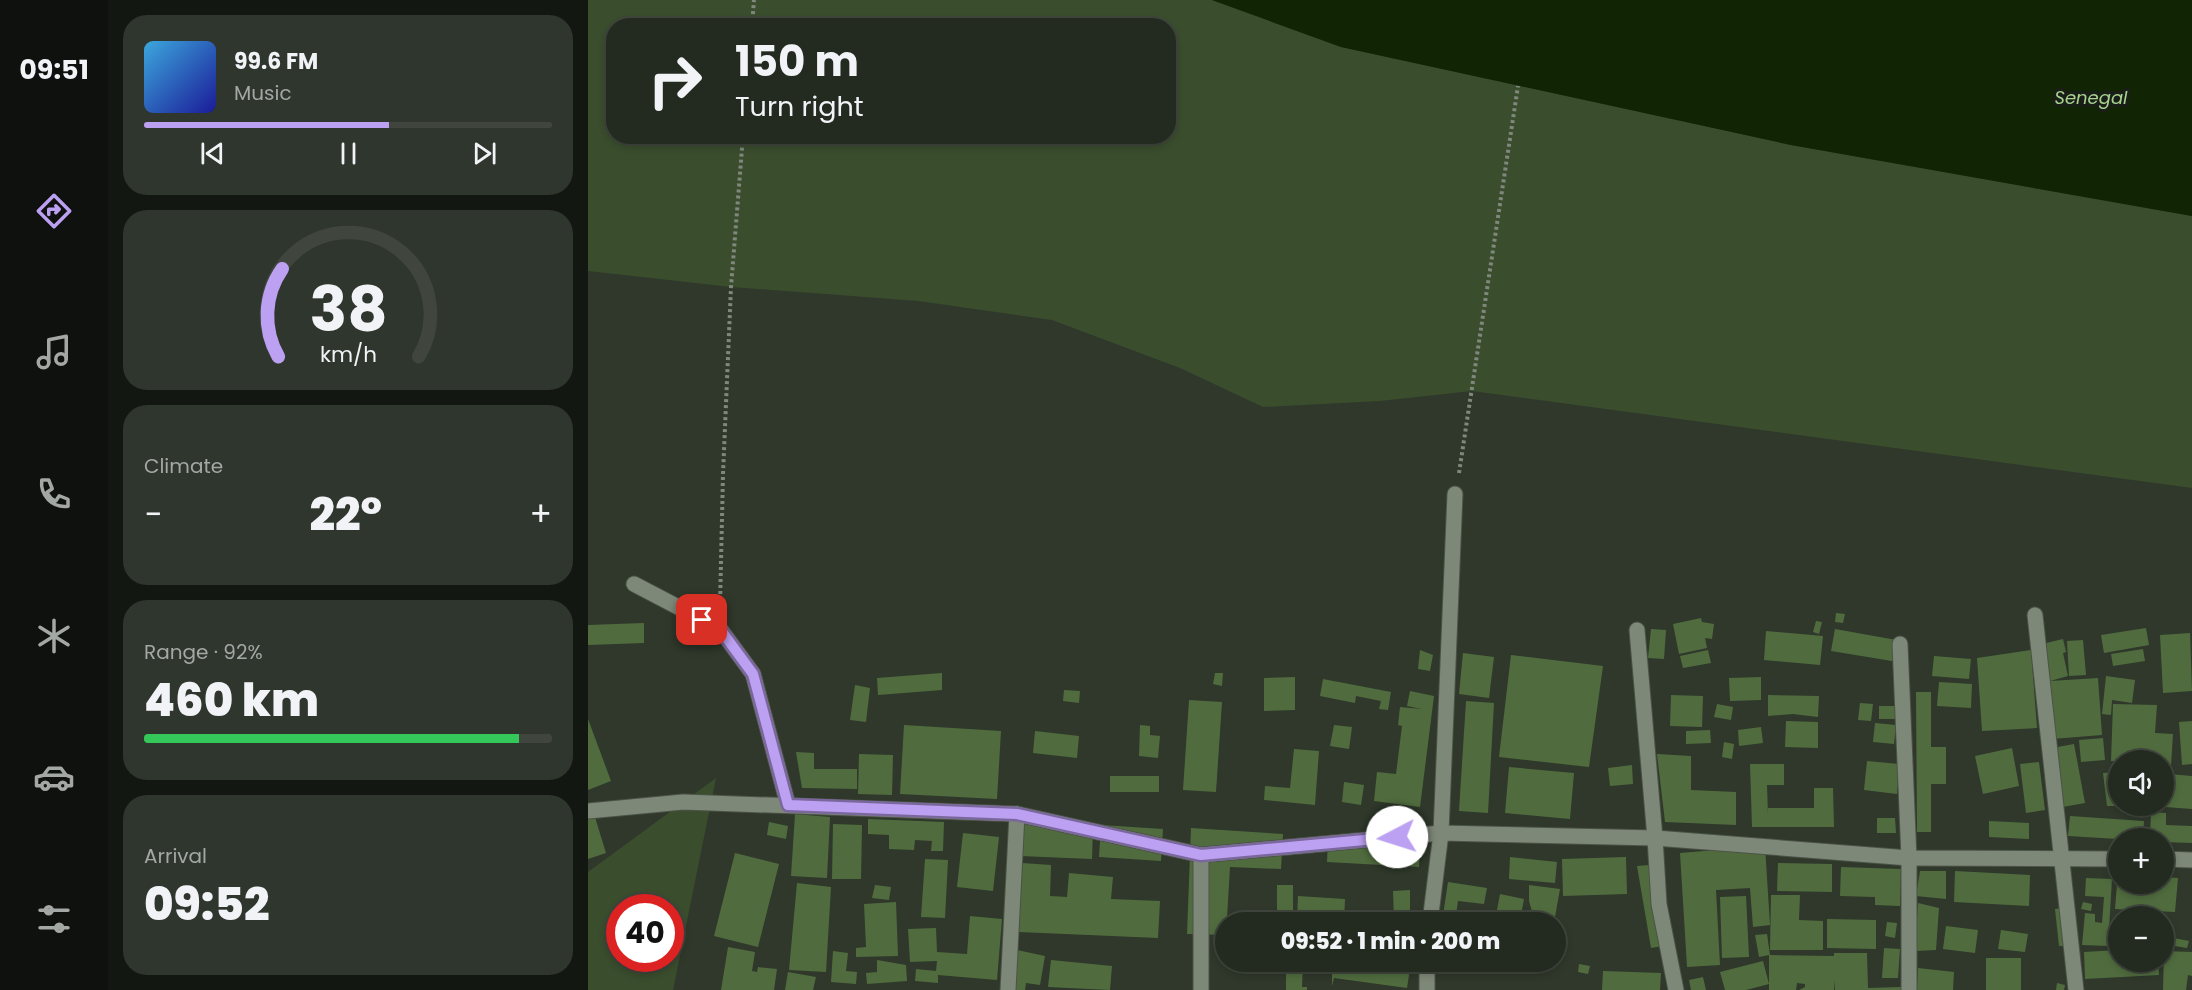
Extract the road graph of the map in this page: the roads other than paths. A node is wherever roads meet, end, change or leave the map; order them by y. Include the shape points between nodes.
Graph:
1 (1455, 494) road end
2 (634, 584) dead end
3 (2035, 615) dead end
4 (1637, 630) dead end
5 (1900, 645) dead end
6 (788, 805) junction
7 (588, 811) edge
8 (1017, 814) junction
9 (1441, 833) junction
10 (1655, 838) junction
11 (1201, 855) junction
12 (1909, 858) junction
13 (2063, 858) junction
14 (2108, 859) edge
15 (2174, 859) edge
16 (2192, 860) edge
17 (1431, 912) edge
18 (1427, 972) edge
19 (1008, 990) edge
20 (1201, 990) edge
21 (1427, 990) edge
22 (1676, 990) edge
23 (1909, 990) edge
24 (2076, 990) edge

1 - 9 street
2 - 6 street via 720,629 753,674
3 - 13 street
4 - 10 street
5 - 12 street
6 - 7 street via 683,802
6 - 8 street
8 - 11 street
8 - 19 street
9 - 10 street
9 - 11 street
9 - 17 street
10 - 12 street
10 - 22 street via 1659,904
11 - 20 street
12 - 13 street
12 - 23 street
13 - 14 street
13 - 24 street
15 - 16 street
18 - 21 street

